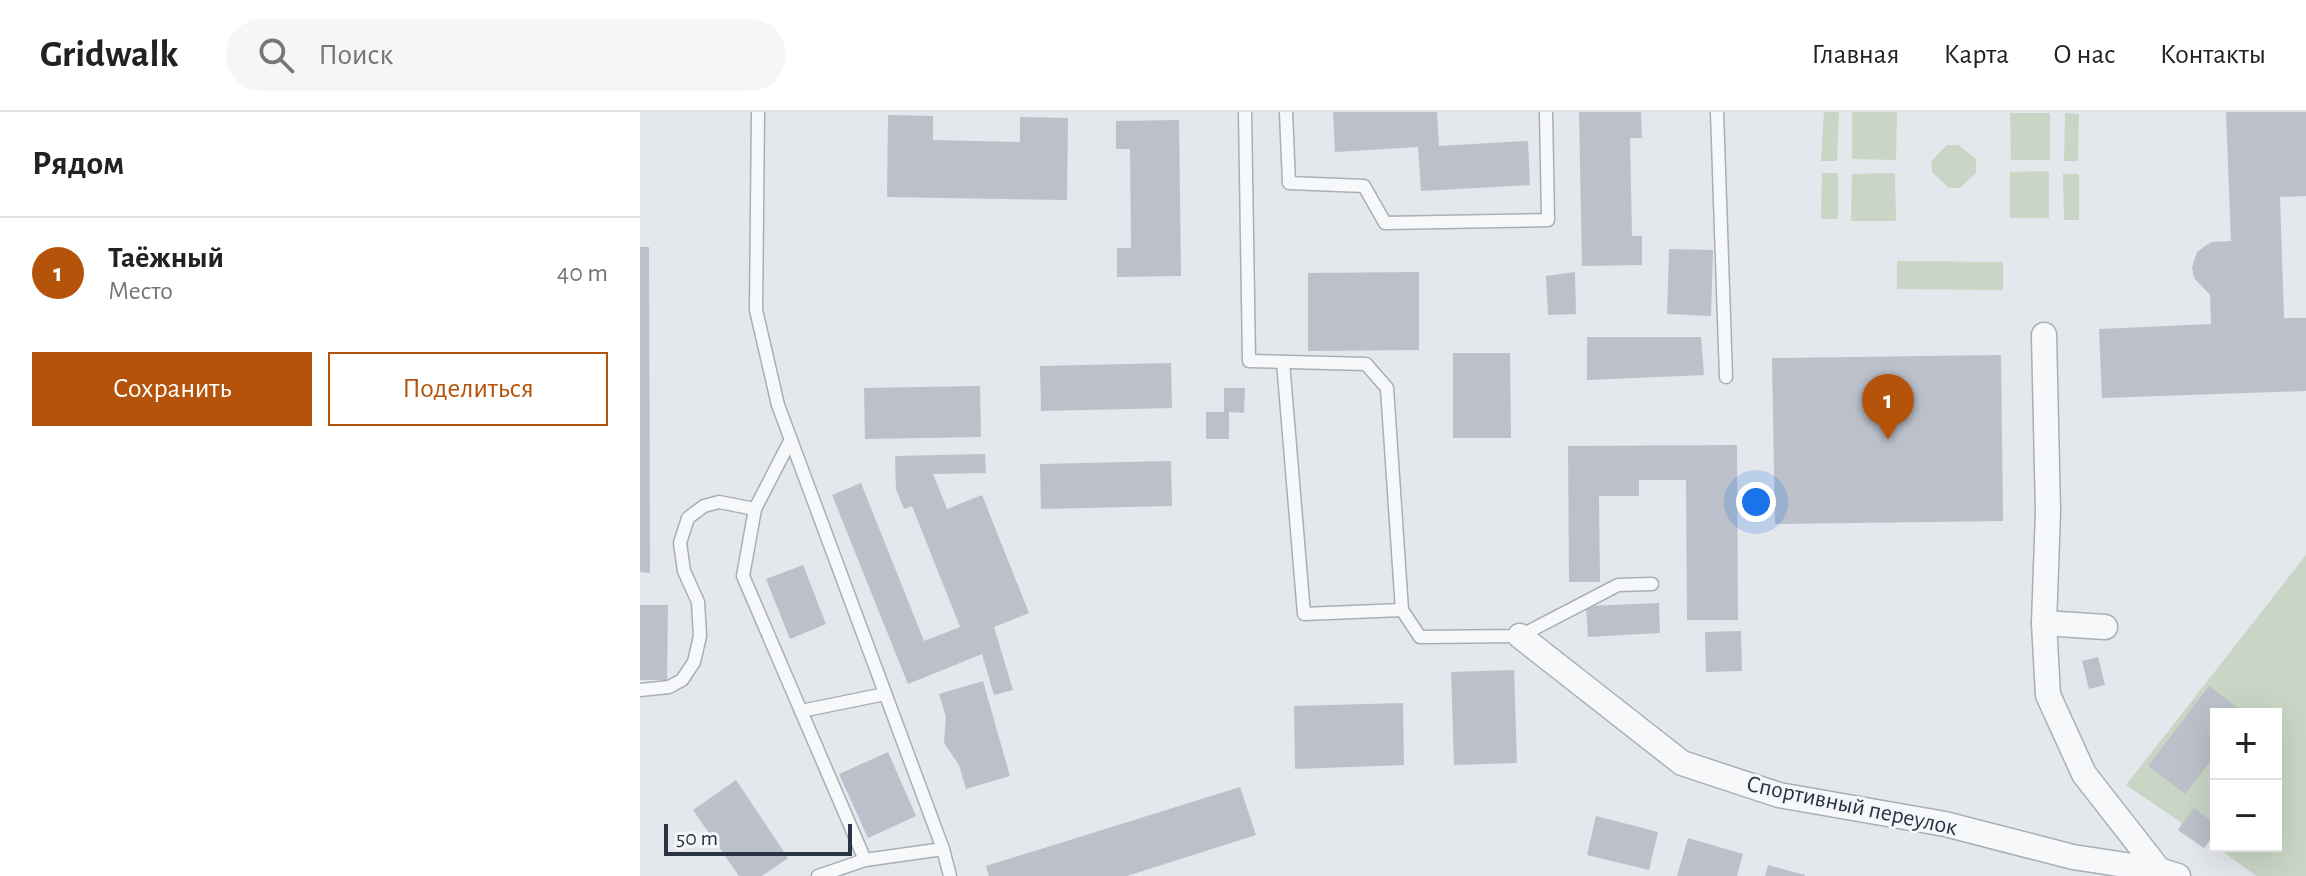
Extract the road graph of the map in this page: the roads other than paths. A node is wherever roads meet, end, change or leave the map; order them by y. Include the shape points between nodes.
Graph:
1 (758, 112) edge
2 (1245, 112) edge
3 (1286, 112) edge
4 (1546, 112) edge
5 (1717, 112) edge
6 (2044, 335) dead end
7 (1283, 362) junction
8 (1726, 377) dead end
9 (790, 441) junction
10 (755, 509) junction
11 (1652, 584) dead end
12 (1402, 610) junction
13 (2044, 623) junction
14 (2105, 627) dead end
15 (1520, 636) junction
16 (640, 690) edge
17 (885, 694) junction
18 (801, 711) junction
19 (943, 849) junction
20 (865, 860) junction
21 (2168, 873) edge
22 (818, 876) edge
23 (950, 876) edge

1 - 9 lane via 756,310
2 - 7 lane via 1249,361
3 - 4 lane via 1289,183 1364,186 1385,223 1548,220
5 - 8 lane
6 - 13 street
7 - 12 lane via 1366,364 1387,388
7 - 12 lane via 1304,614
9 - 10 lane
9 - 17 lane
10 - 16 lane via 719,502 688,518 680,543 684,571 698,602 700,636 694,662 682,680 669,687
10 - 18 lane via 743,576
11 - 15 lane via 1618,585
12 - 15 lane via 1420,637
13 - 14 street
13 - 21 street via 2048,695 2084,774
15 - 21 street, Спортивный переулок via 1682,763 1779,795 1945,824 2073,857
17 - 18 lane
17 - 19 lane
18 - 20 lane
19 - 20 lane
19 - 23 lane
20 - 22 lane

